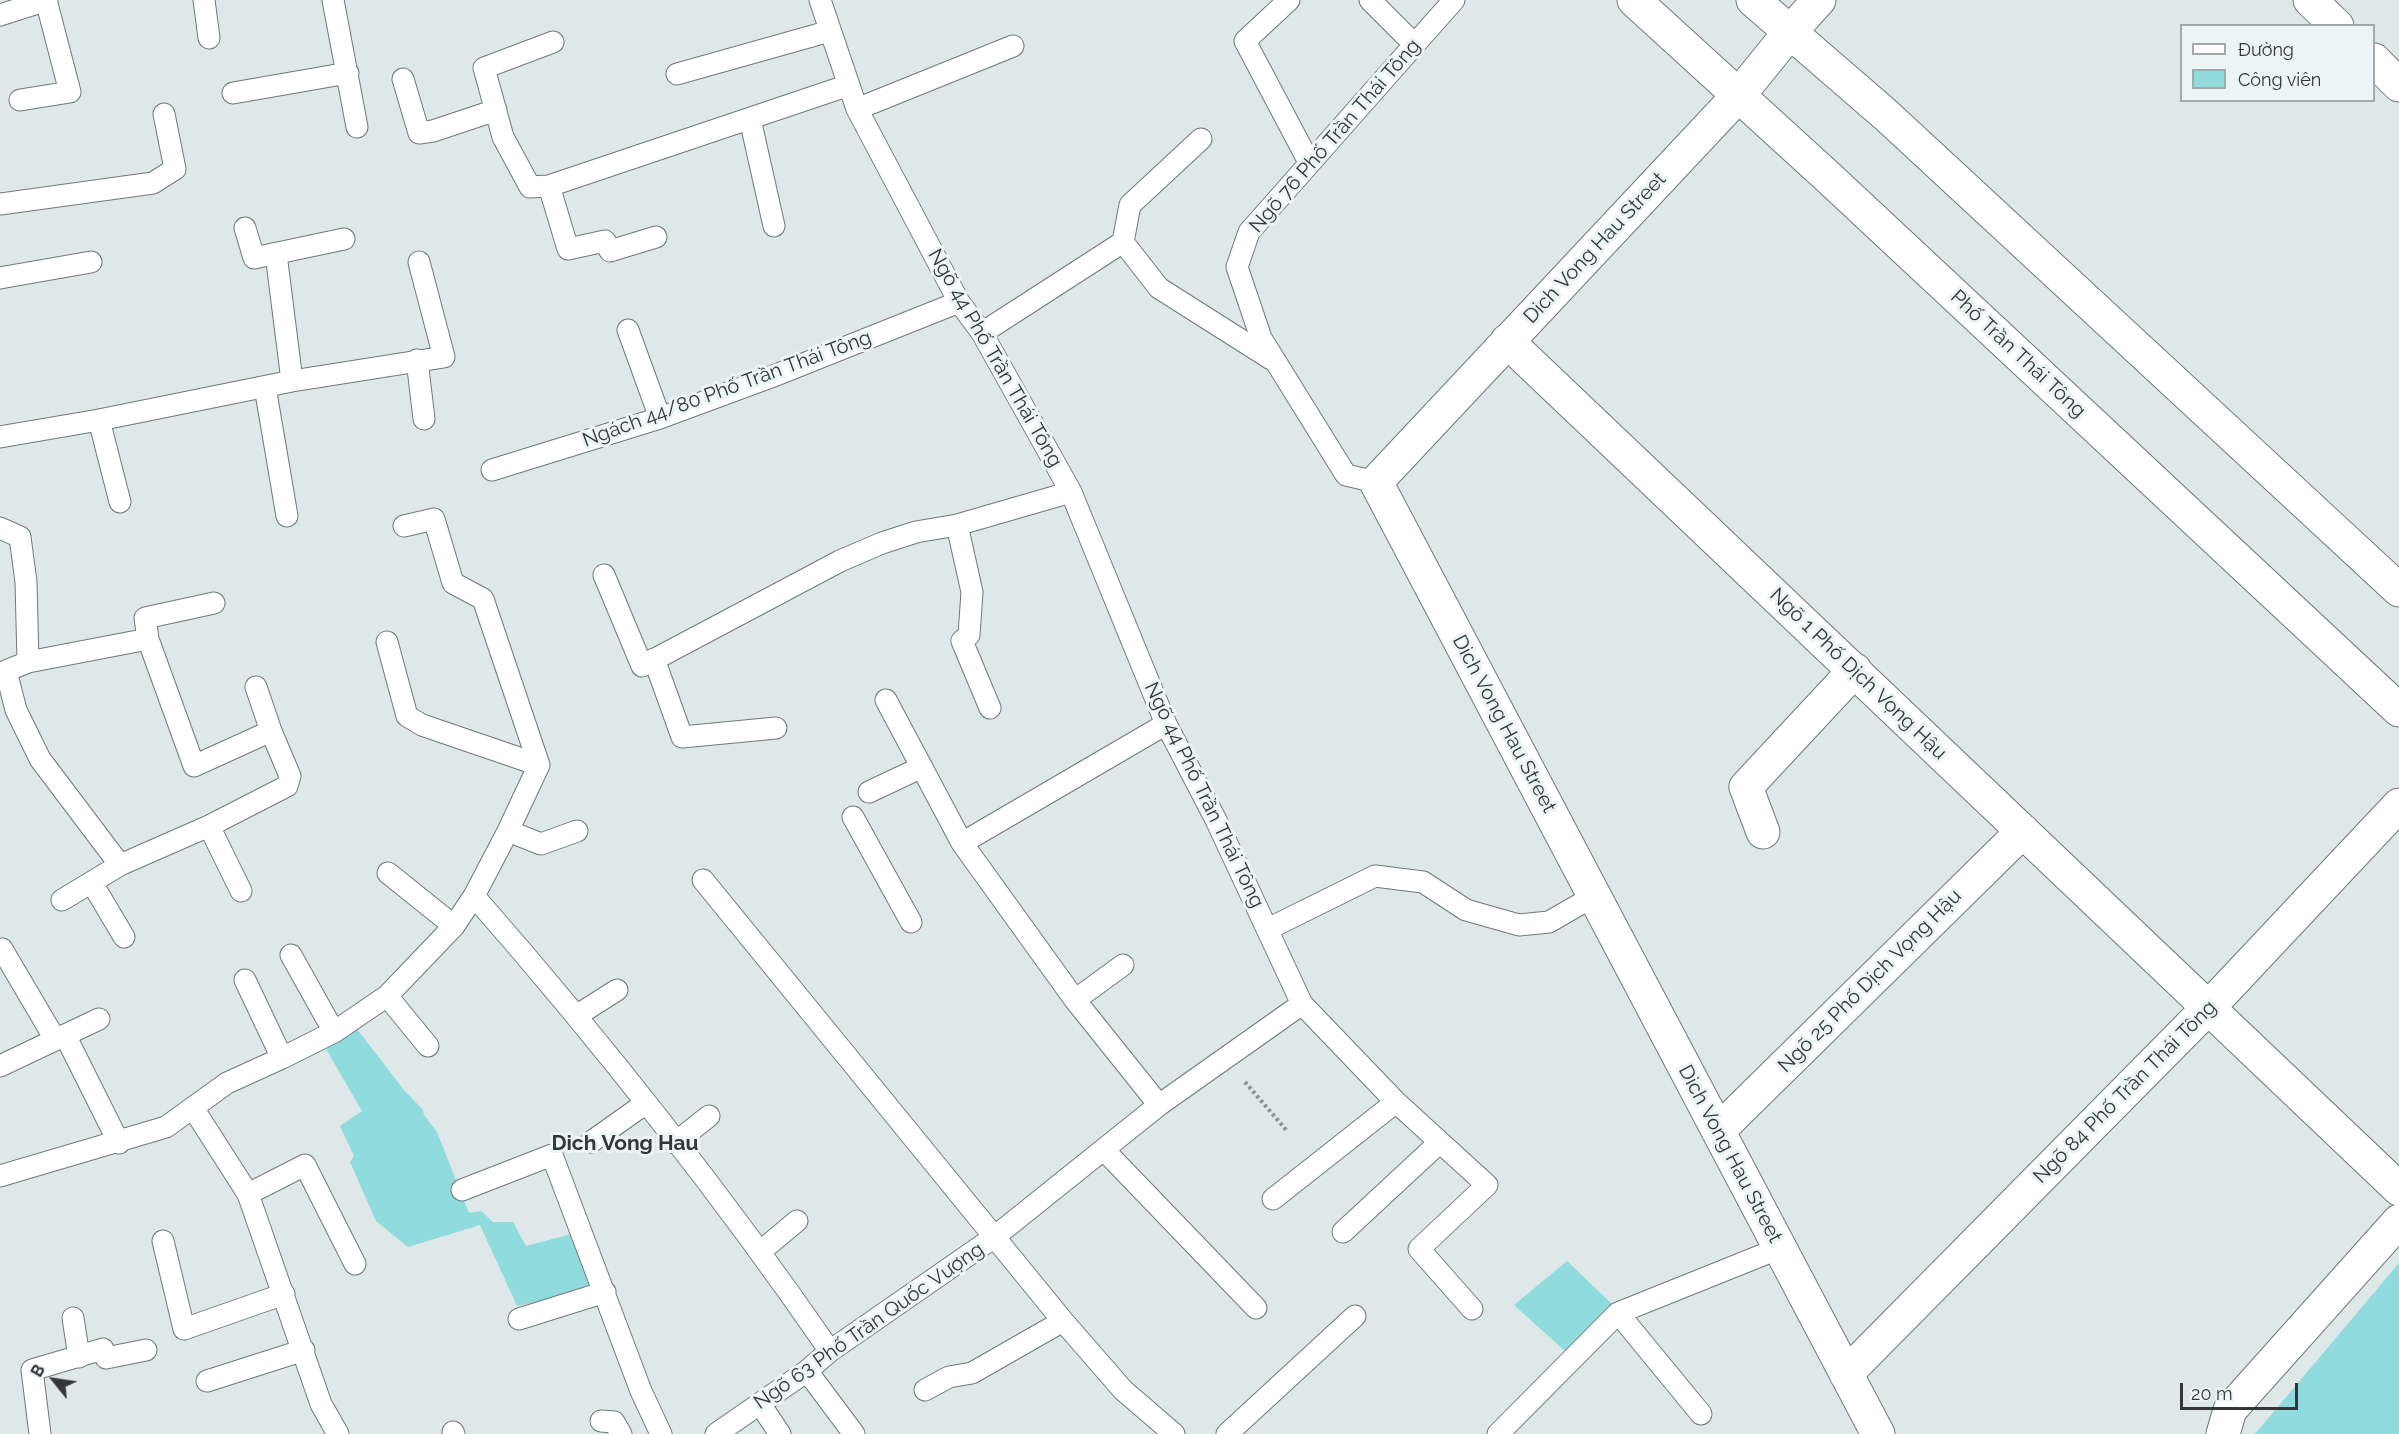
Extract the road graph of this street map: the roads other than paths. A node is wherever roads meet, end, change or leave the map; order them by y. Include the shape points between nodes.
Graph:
1 (46, 0) edge
2 (204, 0) edge
3 (333, 0) edge
4 (820, 0) edge
5 (1289, 0) edge
6 (1370, 0) edge
7 (1454, 0) edge
8 (1634, 0) edge
9 (1753, 0) edge
10 (1819, 0) edge
11 (2310, 0) edge
12 (0, 15) edge
13 (2335, 24) edge
14 (830, 31) junction
15 (1790, 32) junction
16 (209, 38) dead end
17 (553, 42) dead end
18 (1414, 44) junction
19 (1013, 46) dead end
20 (2375, 62) edge
21 (348, 73) junction
22 (677, 74) dead end
23 (403, 79) dead end
24 (849, 85) junction
25 (2399, 85) edge
26 (233, 93) dead end
27 (1738, 96) junction
28 (20, 100) dead end
29 (857, 109) junction
30 (496, 110) junction
31 (164, 114) dead end
32 (750, 119) junction
33 (357, 127) dead end
34 (1201, 139) dead end
35 (1309, 162) junction
36 (549, 186) junction
37 (0, 204) edge
38 (774, 226) dead end
39 (245, 228) dead end
40 (656, 237) dead end
41 (344, 239) dead end
42 (1123, 242) junction
43 (276, 254) junction
44 (91, 262) dead end
45 (419, 262) dead end
46 (0, 278) edge
47 (960, 302) junction
48 (628, 330) dead end
49 (982, 333) junction
50 (1507, 341) junction
51 (417, 360) junction
52 (1275, 362) junction
53 (292, 381) junction
54 (265, 387) junction
55 (660, 418) junction
56 (424, 419) dead end
57 (99, 420) junction
58 (0, 437) edge
59 (492, 470) dead end
60 (1376, 482) junction
61 (1071, 492) junction
62 (120, 502) dead end
63 (286, 516) dead end
64 (957, 525) junction
65 (404, 526) dead end
66 (0, 528) edge
67 (604, 575) dead end
68 (2399, 590) edge
69 (214, 603) dead end
70 (148, 639) junction
71 (387, 642) dead end
72 (654, 659) junction
73 (28, 662) junction
74 (1855, 670) junction
75 (256, 687) dead end
76 (886, 700) dead end
77 (990, 708) dead end
78 (2399, 710) edge
79 (1166, 724) junction
80 (776, 728) dead end
81 (271, 731) junction
82 (539, 765) junction
83 (922, 767) junction
84 (869, 792) dead end
85 (2399, 805) edge
86 (853, 816) dead end
87 (208, 826) junction
88 (508, 831) junction
89 (578, 831) dead end
90 (2023, 831) junction
91 (1763, 832) dead end
92 (962, 843) junction
93 (120, 865) junction
94 (388, 873) dead end
95 (703, 880) dead end
96 (92, 883) junction
97 (241, 891) dead end
98 (474, 896) junction
99 (1594, 896) junction
100 (62, 900) dead end
101 (911, 922) dead end
102 (454, 926) junction
103 (1268, 929) junction
104 (124, 937) dead end
105 (2, 949) dead end
106 (291, 955) dead end
107 (1123, 965) dead end
108 (245, 980) dead end
109 (617, 990) dead end
110 (387, 996) junction
111 (1075, 1000) junction
112 (1302, 1004) junction
113 (2209, 1007) junction
114 (576, 1016) junction
115 (99, 1018) dead end
116 (334, 1032) junction
117 (60, 1037) junction
118 (429, 1046) dead end
119 (282, 1058) junction
120 (0, 1066) edge
121 (1396, 1102) junction
122 (646, 1103) junction
123 (1159, 1105) junction
124 (193, 1108) junction
125 (709, 1116) dead end
126 (1718, 1131) junction
127 (591, 1142) dead end
128 (1440, 1142) junction
129 (119, 1143) junction
130 (675, 1143) junction
131 (1104, 1150) junction
132 (0, 1176) edge
133 (2399, 1189) edge
134 (462, 1190) dead end
135 (248, 1194) junction
136 (1273, 1199) dead end
137 (797, 1221) dead end
138 (2399, 1221) edge
139 (1343, 1232) dead end
140 (993, 1238) junction
141 (163, 1241) dead end
142 (1780, 1248) junction
143 (761, 1251) junction
144 (355, 1264) dead end
145 (605, 1292) junction
146 (284, 1294) junction
147 (1256, 1308) dead end
148 (1472, 1309) dead end
149 (1618, 1313) junction
150 (1355, 1316) dead end
151 (73, 1318) dead end
152 (519, 1318) dead end
153 (1063, 1321) junction
154 (146, 1350) dead end
155 (304, 1350) junction
156 (830, 1351) junction
157 (78, 1356) junction
158 (807, 1371) junction
159 (1846, 1374) junction
160 (207, 1381) dead end
161 (925, 1390) dead end
162 (760, 1404) junction
163 (1701, 1414) dead end
164 (602, 1421) dead end
165 (40, 1434) edge
166 (338, 1434) edge
167 (621, 1434) edge
168 (661, 1434) edge
169 (716, 1434) edge
170 (780, 1434) edge
171 (854, 1434) edge
172 (1174, 1434) edge
173 (1227, 1434) edge
174 (1498, 1434) edge
175 (1878, 1434) edge
176 (2223, 1434) edge

1 - 12 lane
1 - 28 lane via 70,92
2 - 16 lane
3 - 21 lane
4 - 14 lane, Ngõ 44 Phố Trần Thái Tông
5 - 35 lane via 1245,41
6 - 18 lane
7 - 18 lane, Ngõ 76 Phố Trần Thái Tông
8 - 27 street, Phố Trần Thái Tông
9 - 15 street
10 - 15 street, Dich Vong Hau Street
11 - 13 street
14 - 22 lane
14 - 24 lane, Ngõ 44 Phố Trần Thái Tông
15 - 27 street, Dich Vong Hau Street
15 - 68 street via 1895,123
17 - 30 lane via 484,68
18 - 35 lane, Ngõ 76 Phố Trần Thái Tông
19 - 29 lane
20 - 25 street
21 - 26 lane
21 - 33 lane
23 - 30 lane via 419,133
24 - 29 lane, Ngõ 44 Phố Trần Thái Tông
24 - 32 lane
27 - 50 street, Dich Vong Hau Street
27 - 78 street, Phố Trần Thái Tông
29 - 47 lane, Ngõ 44 Phố Trần Thái Tông
30 - 36 lane via 503,138 530,187
31 - 37 lane via 175,169 153,183
32 - 36 lane
32 - 38 lane
34 - 42 lane via 1130,205
35 - 52 lane, Ngõ 76 Phố Trần Thái Tông via 1249,232 1237,267 1261,338
36 - 40 lane via 568,249 605,240 610,251
39 - 43 lane via 254,258
41 - 43 lane
42 - 49 lane
42 - 52 lane via 1159,288
43 - 53 lane
44 - 46 lane
45 - 51 lane via 444,357
47 - 49 lane, Ngõ 44 Phố Trần Thái Tông
47 - 55 lane, Ngách 44/80 Phố Trần Thái Tông
48 - 55 lane
49 - 61 lane, Ngõ 44 Phố Trần Thái Tông
50 - 60 street, Dich Vong Hau Street
50 - 74 street, Ngõ 1 Phố Dịch Vọng Hậu
51 - 53 lane
51 - 56 lane
52 - 60 lane, Ngõ 76 Phố Trần Thái Tông via 1346,475
53 - 54 lane
54 - 57 lane
54 - 63 lane
55 - 59 lane, Ngách 44/80 Phố Trần Thái Tông
57 - 58 lane
57 - 62 lane
60 - 99 street, Dich Vong Hau Street
61 - 64 lane
61 - 79 lane, Ngõ 44 Phố Trần Thái Tông
64 - 72 lane via 916,532 840,561
64 - 77 lane via 972,592 969,635 962,641
65 - 82 lane via 434,519 453,583 483,599
66 - 73 lane via 20,537 26,582
67 - 72 lane via 642,666
69 - 70 lane via 145,618
70 - 73 lane
70 - 81 lane via 194,766
71 - 82 lane via 406,716
72 - 80 lane via 682,737
73 - 93 lane via 6,671 16,710 40,759
74 - 90 street, Ngõ 1 Phố Dịch Vọng Hậu
74 - 91 street via 1746,788
75 - 81 lane
76 - 83 lane
79 - 92 lane
79 - 103 lane, Ngõ 44 Phố Trần Thái Tông
81 - 87 lane via 290,776 287,786
82 - 88 lane
83 - 84 lane
83 - 92 lane
85 - 113 street, Ngõ 84 Phố Trần Thái Tông
86 - 101 lane
87 - 93 lane
87 - 97 lane
88 - 89 lane via 541,844
88 - 98 lane
90 - 113 street, Ngõ 1 Phố Dịch Vọng Hậu
90 - 126 street, Ngõ 25 Phố Dịch Vọng Hậu
92 - 111 lane
93 - 96 lane
94 - 102 lane
95 - 140 lane
96 - 100 lane
96 - 104 lane
98 - 102 lane
98 - 114 lane
99 - 103 lane via 1549,922 1519,925 1466,910 1423,882 1375,876
99 - 126 street, Dich Vong Hau Street
102 - 110 lane
103 - 112 lane, Ngõ 44 Phố Trần Thái Tông
105 - 117 lane
106 - 116 lane
107 - 111 lane
108 - 119 lane
109 - 114 lane
110 - 116 lane
110 - 118 lane
111 - 123 lane
112 - 121 lane, Ngõ 44 Phố Trần Thái Tông
112 - 123 lane
113 - 133 street, Ngõ 1 Phố Dịch Vọng Hậu
113 - 159 street, Ngõ 84 Phố Trần Thái Tông
114 - 122 lane
115 - 117 lane
116 - 119 lane
117 - 120 lane
117 - 129 lane
119 - 124 lane via 228,1083
121 - 128 lane, Ngõ 44 Phố Trần Thái Tông
121 - 136 lane
122 - 127 lane
122 - 130 lane
123 - 131 lane
124 - 129 lane via 166,1127
124 - 135 lane
125 - 130 lane
126 - 142 street, Dich Vong Hau Street
128 - 139 lane
128 - 148 lane, Ngõ 44 Phố Trần Thái Tông via 1486,1185 1419,1249
129 - 132 lane
130 - 143 lane
131 - 140 lane
131 - 147 lane
134 - 145 lane via 552,1155
135 - 144 lane via 305,1165
135 - 146 lane
137 - 143 lane
138 - 176 street via 2230,1410
140 - 153 lane
140 - 156 lane, Ngõ 63 Phố Trần Quốc Vượng
141 - 146 lane via 184,1329
142 - 149 lane
142 - 159 street, Dich Vong Hau Street
143 - 156 lane
145 - 152 lane
145 - 168 lane
146 - 155 lane
149 - 163 lane
149 - 174 lane
150 - 173 lane
151 - 157 lane
153 - 161 lane via 972,1373 949,1377
153 - 172 lane via 1123,1390
154 - 157 lane via 106,1358 103,1349
155 - 160 lane
155 - 166 lane via 321,1404
156 - 158 lane, Ngõ 63 Phố Trần Quốc Vượng
157 - 165 lane via 32,1370
158 - 162 lane, Ngõ 63 Phố Trần Quốc Vượng
158 - 171 lane
159 - 175 street, Dich Vong Hau Street
162 - 169 lane, Ngõ 63 Phố Trần Quốc Vượng
162 - 170 lane
164 - 167 lane via 614,1422

